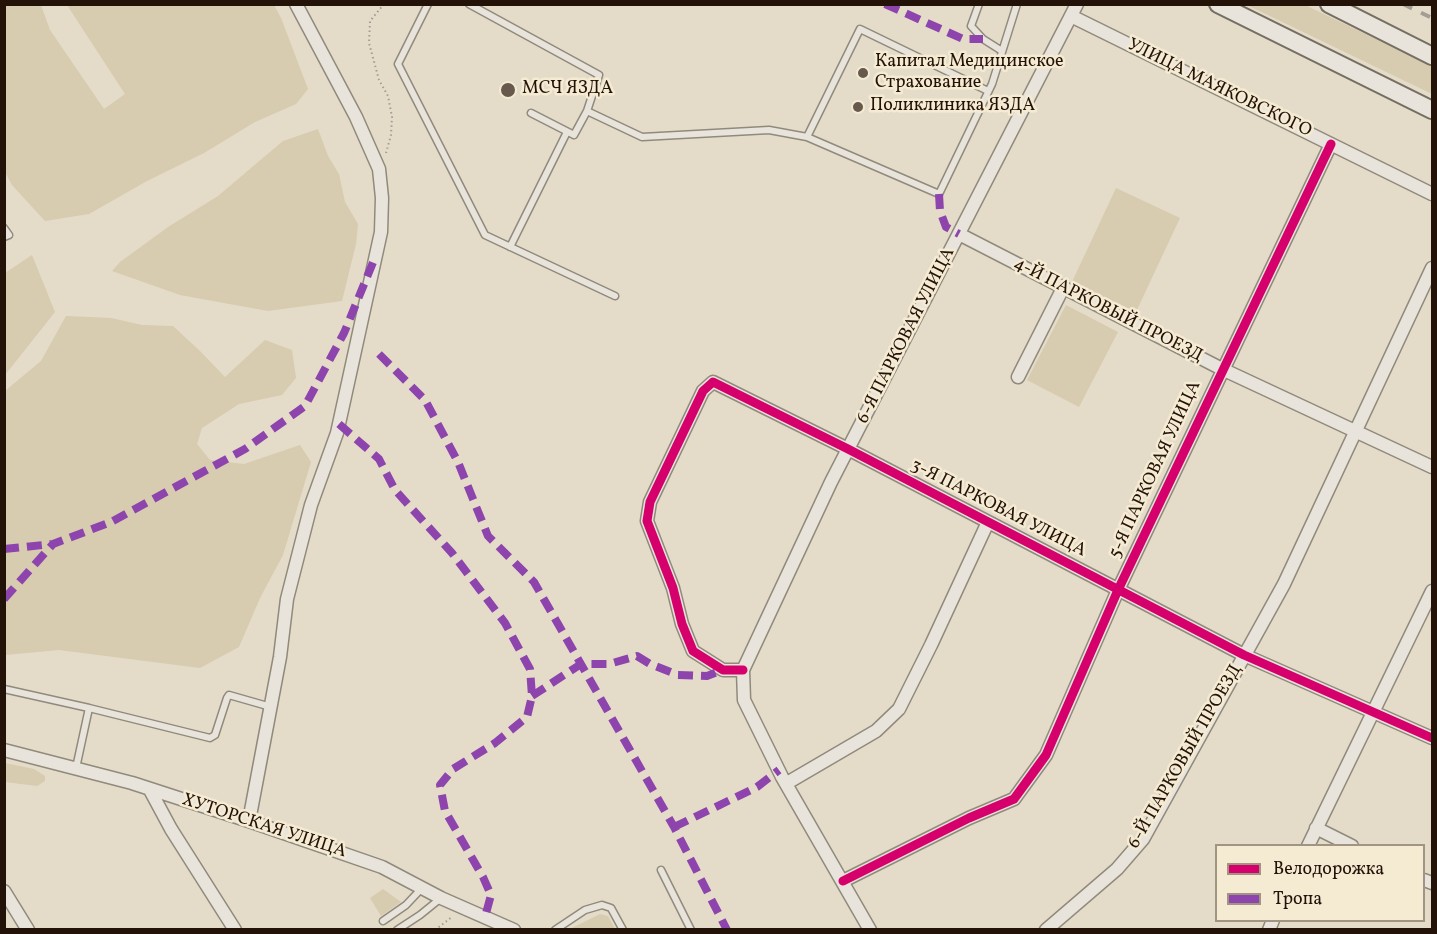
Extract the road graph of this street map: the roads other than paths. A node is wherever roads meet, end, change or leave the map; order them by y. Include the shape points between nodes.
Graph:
1 (296, 4) edge
2 (428, 4) edge
3 (469, 4) edge
4 (979, 4) edge
5 (1017, 4) edge
6 (1218, 4) edge
7 (1329, 4) edge
8 (1074, 10) edge
9 (1002, 51) junction
10 (1432, 56) edge
11 (988, 91) junction
12 (1432, 110) edge
13 (587, 111) junction
14 (531, 113) dead end
15 (567, 132) junction
16 (807, 137) junction
17 (1331, 144) junction
18 (1432, 194) edge
19 (4, 228) edge
20 (959, 234) junction
21 (4, 237) edge
22 (510, 247) junction
23 (1432, 268) edge
24 (1063, 288) junction
25 (615, 296) dead end
26 (1222, 369) junction
27 (1018, 377) dead end
28 (1355, 432) junction
29 (848, 449) junction
30 (1432, 467) edge
31 (988, 522) junction
32 (1118, 590) junction
33 (1432, 591) edge
34 (1244, 655) junction
35 (743, 670) junction
36 (4, 689) edge
37 (271, 707) junction
38 (89, 708) junction
39 (1374, 710) junction
40 (1432, 738) edge
41 (4, 750) edge
42 (76, 769) junction
43 (787, 783) junction
44 (150, 790) junction
45 (249, 820) junction
46 (1316, 828) junction
47 (1309, 844) edge
48 (1348, 844) edge
49 (661, 870) dead end
50 (843, 881) junction
51 (422, 888) junction
52 (4, 891) edge
53 (441, 898) junction
54 (383, 921) dead end
55 (28, 930) edge
56 (235, 930) edge
57 (397, 930) edge
58 (514, 930) edge
59 (555, 930) edge
60 (623, 930) edge
61 (691, 930) edge
62 (870, 930) edge
63 (1046, 930) edge

1 - 37 street via 379,169 381,232 337,433 311,505 286,599
2 - 22 lane via 398,64 485,235
3 - 13 lane via 599,75
4 - 9 lane via 971,26
5 - 9 lane
6 - 12 main road
7 - 10 main road
8 - 17 street, УЛИЦА МАЯКОВСКОГО
8 - 20 street, 6-Я ПАРКОВАЯ УЛИЦА
9 - 11 lane
11 - 16 lane via 939,194
11 - 16 lane via 860,29
13 - 15 lane via 574,135
13 - 16 lane via 642,137 769,130
14 - 15 lane
15 - 22 lane
17 - 18 street, УЛИЦА МАЯКОВСКОГО
17 - 26 street, 5-Я ПАРКОВАЯ УЛИЦА
19 - 21 lane via 9,235
20 - 24 street, 4-Й ПАРКОВЫЙ ПРОЕЗД
20 - 29 street, 6-Я ПАРКОВАЯ УЛИЦА
22 - 25 lane
23 - 28 street
24 - 26 street, 4-Й ПАРКОВЫЙ ПРОЕЗД
24 - 27 street
26 - 28 street, 4-Й ПАРКОВЫЙ ПРОЕЗД
26 - 32 street, 5-Я ПАРКОВАЯ УЛИЦА
28 - 30 street, 4-Й ПАРКОВЫЙ ПРОЕЗД
28 - 34 street via 1284,584
29 - 31 street, 3-Я ПАРКОВАЯ УЛИЦА
29 - 35 street, 6-Я ПАРКОВАЯ УЛИЦА
29 - 35 street, 3-Я ПАРКОВАЯ УЛИЦА via 713,382 703,391 693,411 650,502 647,520 693,651 723,670
31 - 32 street, 3-Я ПАРКОВАЯ УЛИЦА
31 - 43 street via 899,709 876,731
32 - 34 street, 3-Я ПАРКОВАЯ УЛИЦА
32 - 50 street, 5-Я ПАРКОВАЯ УЛИЦА via 1046,755 1014,799
33 - 39 street
34 - 39 street, 3-Я ПАРКОВАЯ УЛИЦА
34 - 63 street, 6-Й ПАРКОВЫЙ ПРОЕЗД via 1143,839 1117,869
35 - 43 street via 744,700
36 - 38 lane
37 - 38 lane via 229,695 215,735 210,738
37 - 45 street
38 - 42 lane
39 - 40 street, 3-Я ПАРКОВАЯ УЛИЦА
39 - 46 street
41 - 42 street, ХУТОРСКАЯ УЛИЦА
42 - 44 street, ХУТОРСКАЯ УЛИЦА
43 - 50 street
44 - 45 street, ХУТОРСКАЯ УЛИЦА
44 - 56 street
45 - 51 street, ХУТОРСКАЯ УЛИЦА via 382,867
46 - 47 street
46 - 48 street
49 - 61 lane
50 - 62 street
51 - 53 street, ХУТОРСКАЯ УЛИЦА
51 - 54 lane
52 - 55 street
53 - 57 lane
53 - 58 street, ХУТОРСКАЯ УЛИЦА
59 - 60 lane via 602,904 611,908

